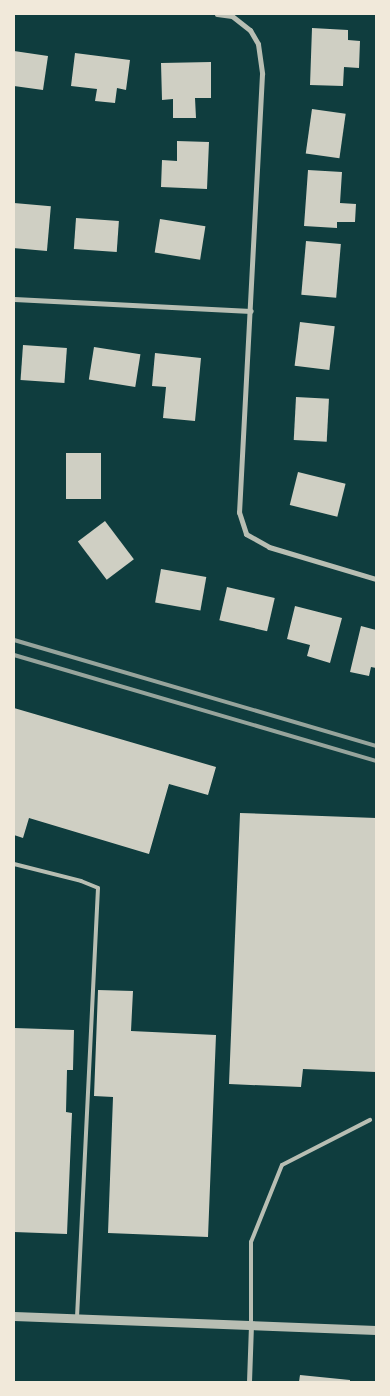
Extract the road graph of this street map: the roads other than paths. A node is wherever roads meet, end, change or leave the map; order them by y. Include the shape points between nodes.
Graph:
1 (217, 14) edge
2 (14, 299) edge
3 (251, 311) junction
4 (376, 579) edge
5 (14, 864) edge
6 (370, 1120) dead end
7 (14, 1316) edge
8 (77, 1319) junction
9 (251, 1325) junction
10 (376, 1330) edge
11 (249, 1382) edge

1 - 3 street via 232,16 250,30 258,44 262,74
2 - 3 street
3 - 4 street via 239,512 246,534 269,547
5 - 8 lane via 98,888
6 - 9 lane via 282,1165 251,1242
7 - 8 street
8 - 9 street
9 - 10 street
9 - 11 street

